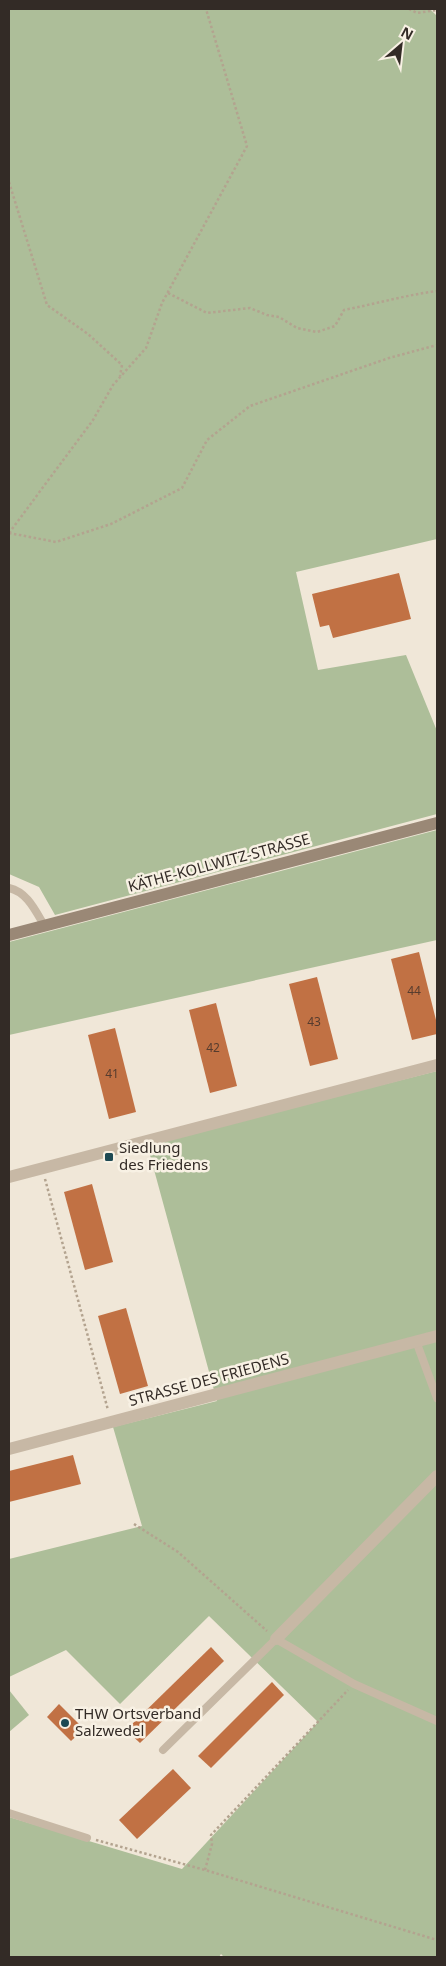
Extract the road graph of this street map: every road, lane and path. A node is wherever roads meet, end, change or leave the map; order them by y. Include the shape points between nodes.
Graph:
1 (206, 9) edge
2 (409, 9) edge
3 (437, 10) edge
4 (9, 182) edge
5 (437, 291) edge
6 (168, 293) junction
7 (437, 345) edge
8 (120, 377) junction
9 (9, 533) edge
10 (437, 823) edge
11 (9, 888) edge
12 (44, 925) junction
13 (9, 935) edge
14 (437, 1065) edge
15 (42, 1168) junction
16 (9, 1177) edge
17 (437, 1336) edge
18 (416, 1341) junction
19 (437, 1398) edge
20 (112, 1422) junction
21 (9, 1449) edge
22 (437, 1476) edge
23 (134, 1524) dead end
24 (276, 1638) junction
25 (354, 1684) junction
26 (437, 1721) edge
27 (163, 1750) dead end
28 (9, 1812) edge
29 (87, 1838) joint
30 (205, 1870) junction
31 (437, 1940) edge

1 - 6 path via 247,146
2 - 3 path via 417,13
4 - 8 path via 47,305 88,334 122,365
5 - 6 path via 344,310 335,326 317,332 297,328 279,317 250,308 208,313
6 - 8 path via 146,348
7 - 9 path via 389,358 250,406 207,440 182,488 110,524 56,542
8 - 9 path via 93,420
10 - 12 main road, KÄTHE-KOLLWITZ-STRASSE
11 - 12 lane via 17,890 30,902
12 - 13 main road, KÄTHE-KOLLWITZ-STRASSE
14 - 15 street
15 - 16 street
15 - 20 path
17 - 18 street, STRASSE DES FRIEDENS
18 - 19 lane
18 - 20 street, STRASSE DES FRIEDENS
20 - 21 street, STRASSE DES FRIEDENS
22 - 24 street
23 - 24 path via 178,1552
24 - 25 lane
24 - 27 lane
25 - 26 lane
25 - 30 path via 211,1835 212,1844
28 - 29 lane
29 - 30 path
30 - 31 path

